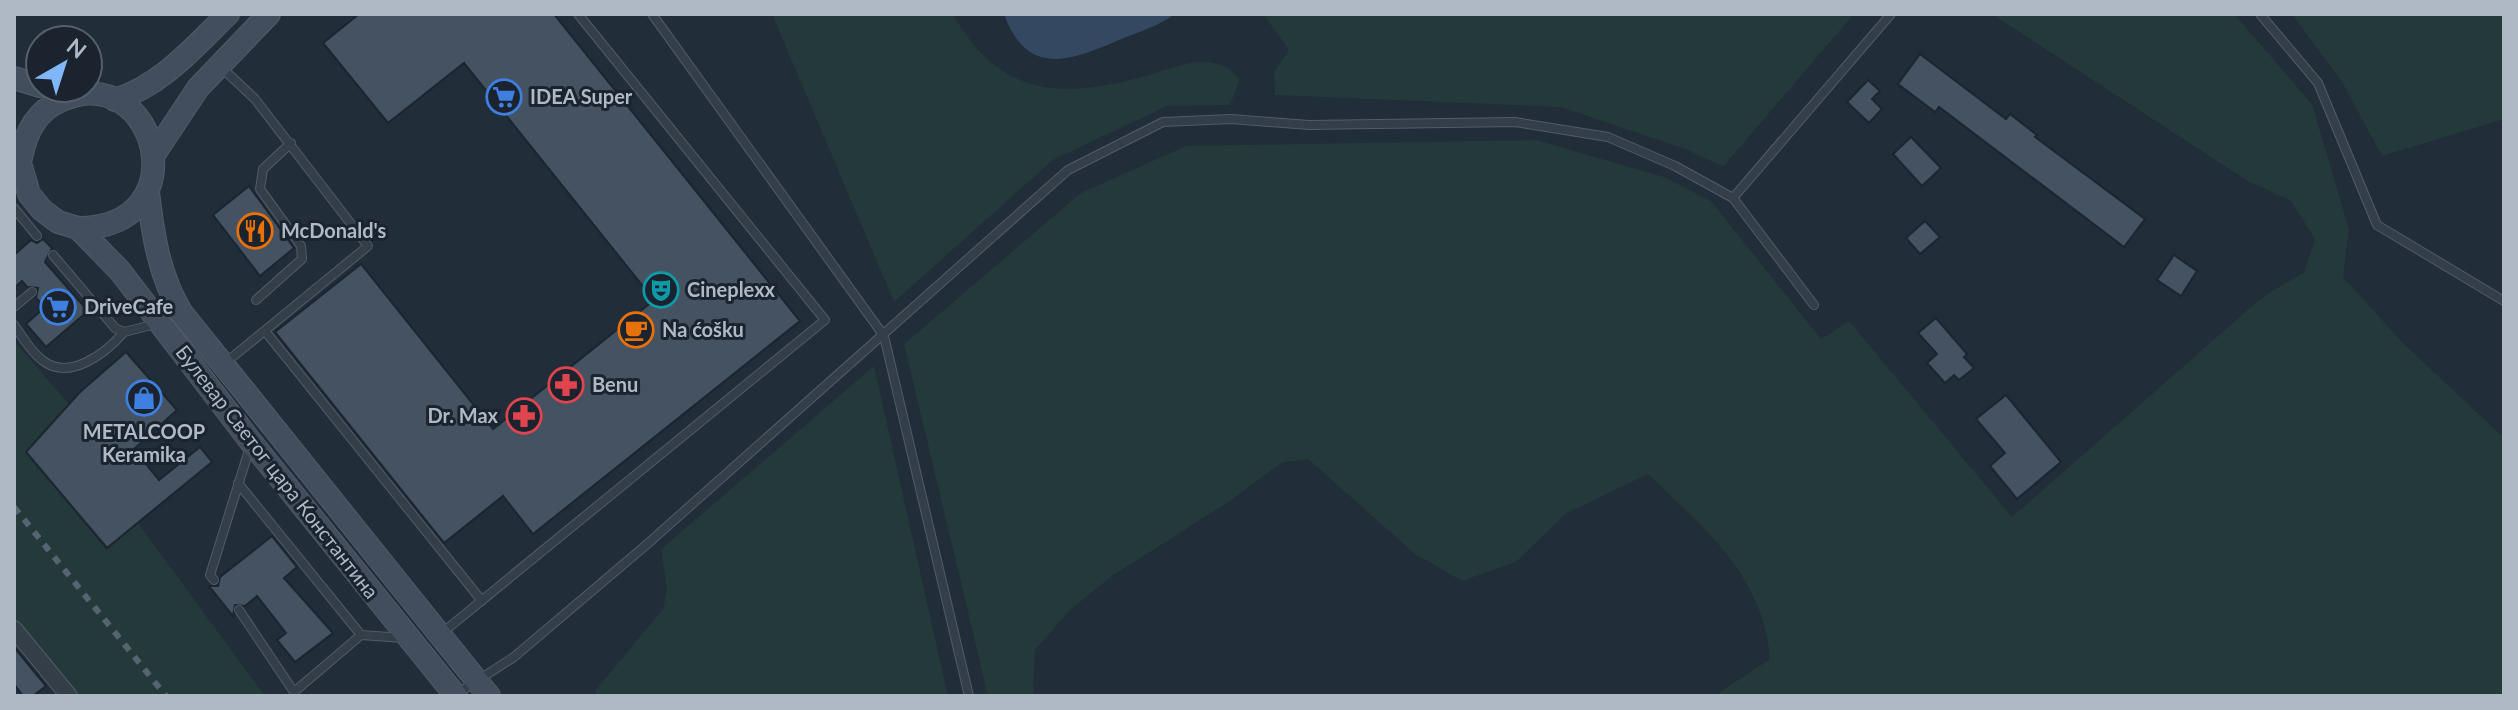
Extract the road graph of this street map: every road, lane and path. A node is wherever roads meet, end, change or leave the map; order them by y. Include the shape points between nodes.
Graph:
1 (228, 14) edge
2 (269, 14) edge
3 (578, 14) edge
4 (652, 14) edge
5 (1891, 14) edge
6 (2260, 14) edge
7 (219, 65) junction
8 (104, 97) edge
9 (115, 100) junction
10 (52, 104) edge
11 (291, 143) junction
12 (155, 153) junction
13 (18, 165) edge
14 (148, 192) junction
15 (1733, 198) junction
16 (14, 208) edge
17 (78, 228) junction
18 (37, 236) dead end
19 (53, 255) dead end
20 (32, 292) dead end
21 (256, 300) dead end
22 (2504, 301) edge
23 (1814, 305) dead end
24 (14, 307) edge
25 (159, 323) junction
26 (14, 325) edge
27 (265, 331) junction
28 (124, 332) junction
29 (884, 336) junction
30 (223, 364) junction
31 (251, 442) junction
32 (238, 483) junction
33 (214, 580) dead end
34 (482, 601) junction
35 (239, 610) dead end
36 (15, 631) edge
37 (361, 635) junction
38 (440, 635) junction
39 (409, 638) junction
40 (483, 688) edge
41 (65, 694) edge
42 (455, 696) edge
43 (969, 696) edge

1 - 9 main road via 167,72 140,92
2 - 7 main road
3 - 34 lane via 825,320
4 - 29 lane
5 - 15 lane
6 - 22 lane via 2318,83 2377,225
7 - 11 lane
7 - 12 main road via 186,103
8 - 9 main road
9 - 12 main road via 148,131
10 - 13 main road via 25,137
11 - 21 lane via 263,169 261,194 301,246 303,257
11 - 27 lane via 368,246
12 - 14 main road
13 - 17 main road, Булевар Светог цара Константина via 42,210
14 - 17 main road via 119,222
14 - 30 main road, Булевар Светог цара Константина via 154,243 168,291
15 - 23 lane
15 - 29 lane via 1608,137 1515,122 1163,122 1068,170
16 - 18 lane
17 - 25 main road, Булевар Светог цара Константина
19 - 28 lane via 59,271 107,322
20 - 24 lane
25 - 28 lane
25 - 31 main road, Булевар Светог цара Константина
26 - 28 lane via 42,360 63,368 106,351
27 - 30 lane
27 - 34 lane
29 - 40 lane
29 - 43 lane
30 - 38 main road, Булевар Светог цара Константина
31 - 32 lane
31 - 39 main road, Булевар Светог цара Константина
32 - 33 lane via 210,575
32 - 37 lane
34 - 38 lane
35 - 37 lane via 294,692
36 - 41 street
37 - 39 lane
38 - 40 main road, Булевар Светог цара Константина
39 - 42 main road, Булевар Светог цара Константина
40 - 42 lane

